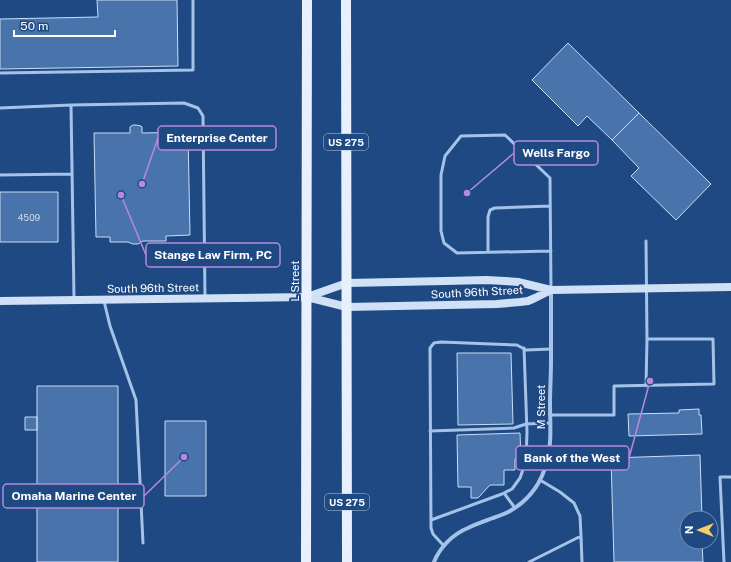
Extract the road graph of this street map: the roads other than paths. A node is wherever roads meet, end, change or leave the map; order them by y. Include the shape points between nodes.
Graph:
1 (193, 0) edge
2 (307, 0) edge
3 (346, 0) edge
4 (0, 73) edge
5 (71, 105) junction
6 (0, 108) edge
7 (72, 174) junction
8 (0, 175) edge
9 (550, 206) junction
10 (646, 241) dead end
11 (551, 251) junction
12 (488, 252) junction
13 (347, 283) junction
14 (731, 287) edge
15 (647, 288) junction
16 (551, 290) junction
17 (307, 297) junction
18 (205, 298) junction
19 (74, 300) junction
20 (104, 300) junction
21 (0, 301) edge
22 (347, 307) junction
23 (647, 339) junction
24 (524, 348) junction
25 (551, 349) junction
26 (646, 386) junction
27 (550, 415) junction
28 (550, 423) junction
29 (526, 424) junction
30 (430, 431) junction
31 (731, 477) edge
32 (540, 480) junction
33 (504, 493) junction
34 (514, 508) junction
35 (431, 520) junction
36 (581, 536) junction
37 (143, 543) dead end
38 (444, 546) junction
39 (306, 562) edge
40 (347, 562) edge
41 (434, 562) edge
42 (528, 562) edge
43 (582, 562) edge
44 (724, 562) edge

1 - 4 lane via 193,70
2 - 17 main road, L Street
3 - 13 main road, US 275
5 - 6 lane
5 - 7 lane
5 - 18 lane via 184,102 198,108 203,116
7 - 8 lane
7 - 19 lane
9 - 11 lane
9 - 12 lane via 490,210
9 - 12 lane via 550,178 505,136 461,136 445,156 441,174 441,231 444,243 456,254
10 - 15 lane
11 - 12 lane
11 - 16 lane
13 - 16 main road, South 96th Street via 505,281
13 - 17 main road, South 96th Street
13 - 22 main road, US 275
14 - 15 main road, South 96th Street
15 - 16 main road, South 96th Street
15 - 23 lane
16 - 22 main road, South 96th Street via 520,302 497,304
16 - 25 street, M Street
17 - 18 main road, South 96th Street
17 - 22 main road, South 96th Street
17 - 39 main road, L Street
18 - 20 main road, South 96th Street
19 - 20 main road, South 96th Street
19 - 21 main road, South 96th Street
20 - 37 lane via 110,326 136,400
22 - 40 main road, US 275
23 - 26 lane
23 - 26 lane via 713,338 714,384
24 - 25 lane
24 - 29 lane
24 - 30 lane via 517,345 434,343 430,348
25 - 27 street, M Street
26 - 27 lane via 614,386 614,415
27 - 28 street, M Street
28 - 29 lane
28 - 32 street, M Street via 548,461
29 - 30 lane via 514,428
29 - 33 lane via 526,461 520,478 512,489
30 - 35 lane
31 - 44 lane via 720,477
32 - 34 street, M Street via 524,502
32 - 36 lane via 574,503 580,516
33 - 34 lane
33 - 35 lane
34 - 38 street, M Street via 510,512 467,528
35 - 38 lane via 433,534
36 - 42 lane
36 - 43 lane
38 - 41 street, M Street

